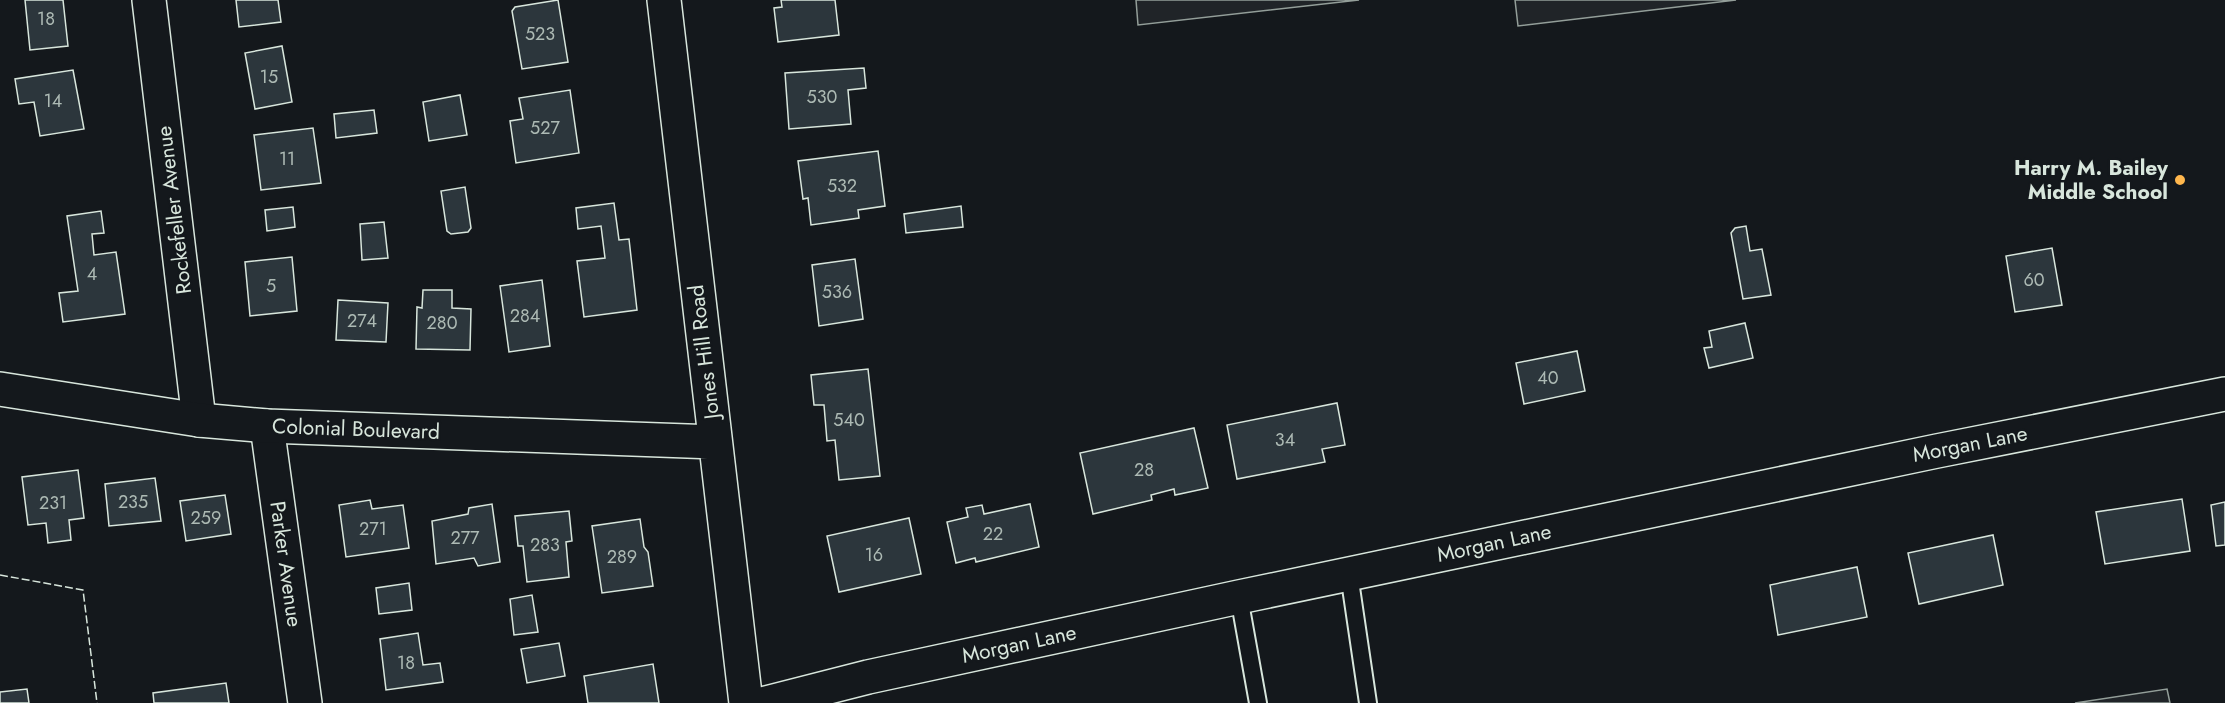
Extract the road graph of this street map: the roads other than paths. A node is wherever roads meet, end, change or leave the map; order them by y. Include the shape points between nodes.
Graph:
1 (149, 0) edge
2 (664, 0) edge
3 (0, 389) edge
4 (2225, 394) edge
5 (199, 420) junction
6 (267, 426) junction
7 (715, 442) junction
8 (1349, 574) junction
9 (1239, 597) junction
10 (306, 703) edge
11 (746, 703) edge
12 (766, 703) edge
13 (1258, 703) edge
14 (1368, 703) edge

1 - 5 street, Rockefeller Avenue
2 - 7 street, Jones Hill Road
3 - 5 street, Colonial Boulevard
4 - 8 street, Morgan Lane
5 - 6 street, Colonial Boulevard
6 - 7 street, Colonial Boulevard
6 - 10 street, Parker Avenue
7 - 11 street, Jones Hill Road
8 - 9 street, Morgan Lane
8 - 14 lane
9 - 12 street, Morgan Lane via 868,677
9 - 13 lane

